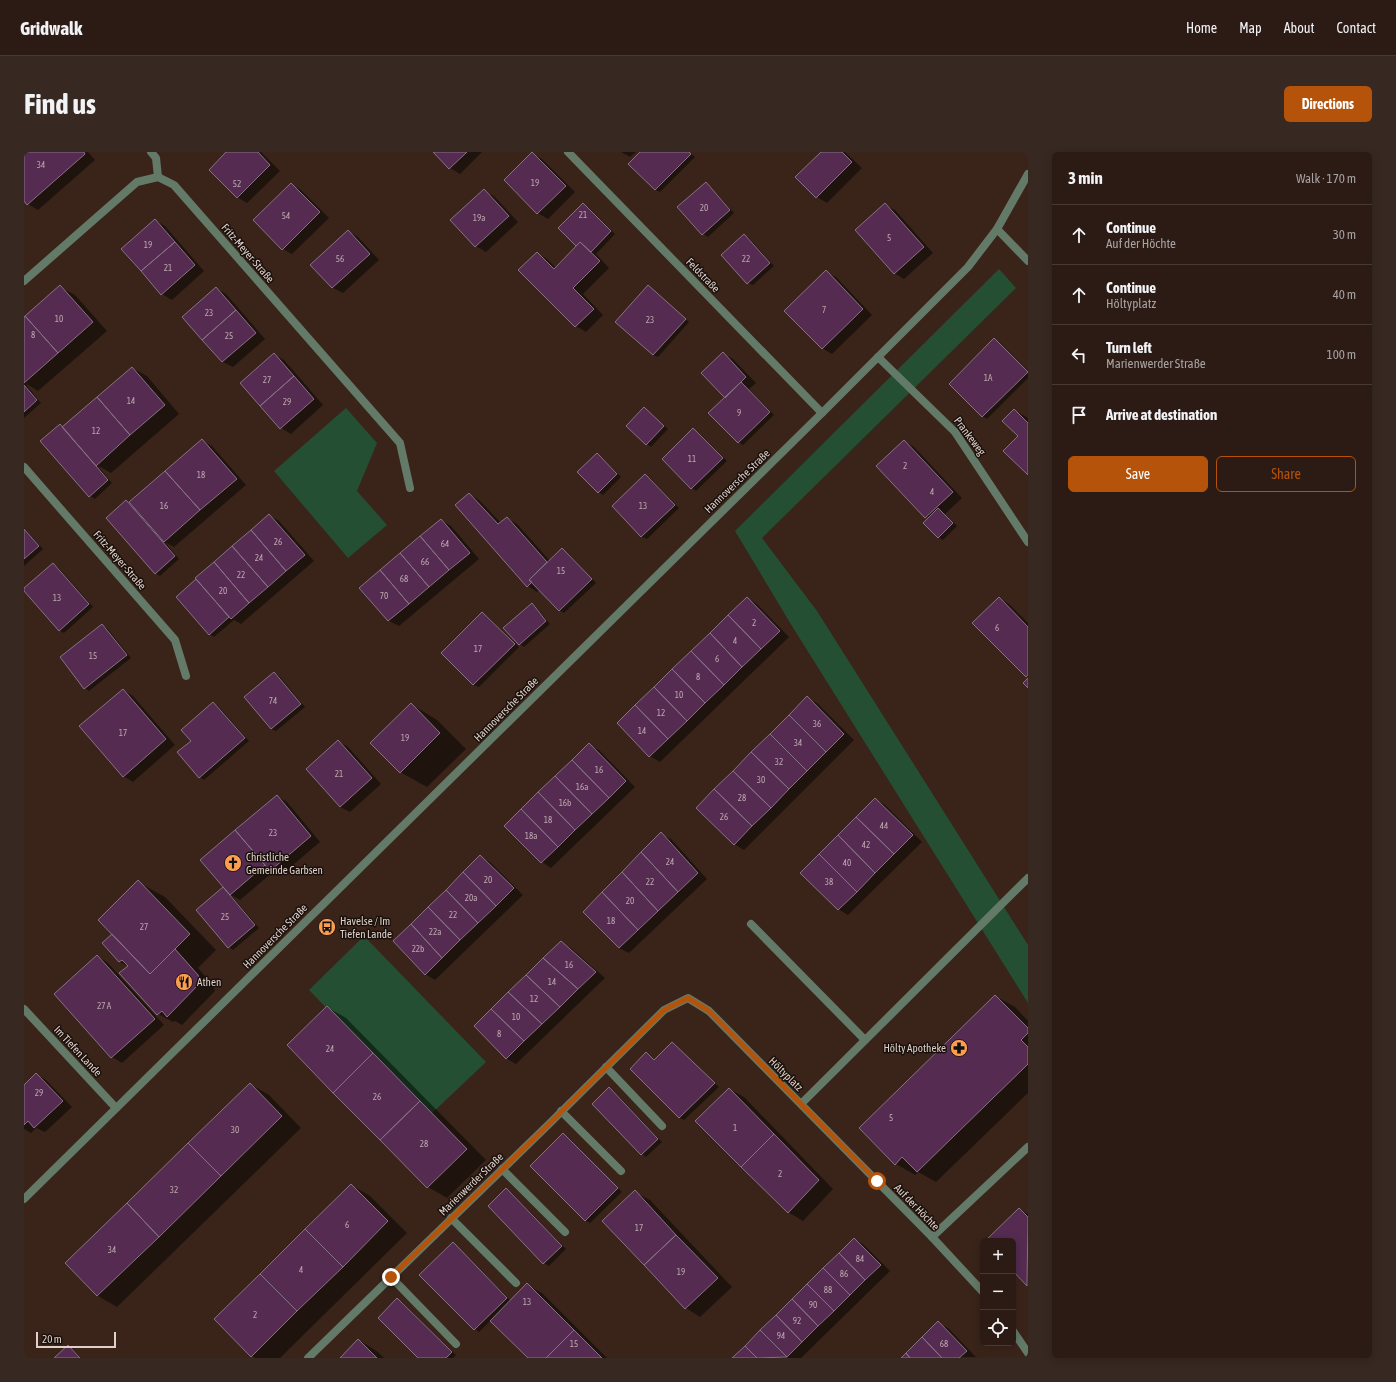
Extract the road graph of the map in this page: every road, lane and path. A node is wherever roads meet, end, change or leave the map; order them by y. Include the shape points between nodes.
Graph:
1 (151, 152) edge
2 (568, 152) edge
3 (1028, 174) edge
4 (158, 177) junction
5 (997, 229) junction
6 (1028, 261) edge
7 (24, 281) edge
8 (878, 357) junction
9 (822, 413) junction
10 (24, 467) edge
11 (410, 488) dead end
12 (1028, 542) edge
13 (186, 676) dead end
14 (1028, 878) edge
15 (751, 924) dead end
16 (688, 998) joint
17 (24, 1009) edge
18 (865, 1040) junction
19 (606, 1067) junction
20 (801, 1104) junction
21 (116, 1108) junction
22 (562, 1111) junction
23 (662, 1126) dead end
24 (1028, 1147) edge
25 (502, 1169) junction
26 (621, 1170) dead end
27 (24, 1199) edge
28 (451, 1218) junction
29 (565, 1232) dead end
30 (932, 1237) junction
31 (391, 1277) junction
32 (516, 1283) dead end
33 (980, 1289) edge
34 (1016, 1335) edge
35 (456, 1344) dead end
36 (1028, 1353) edge
37 (308, 1358) edge

1 - 4 street via 156,158
2 - 9 street, Feldstraße
3 - 5 street, Hannoversche Straße
4 - 7 street via 137,182
4 - 11 street, Fritz-Meyer-Straße via 174,185 400,443
5 - 6 street
5 - 8 street, Hannoversche Straße via 968,267
8 - 9 street, Hannoversche Straße
8 - 12 street, Prankeweg via 955,432
9 - 21 street, Hannoversche Straße
10 - 13 street, Fritz-Meyer-Straße via 175,640
14 - 18 street, Höltyplatz
15 - 18 street
16 - 19 street, Marienwerder Straße via 664,1010
16 - 20 street, Höltyplatz via 709,1011
17 - 21 street, Im Tiefen Lande
18 - 20 street, Höltyplatz
19 - 22 street, Marienwerder Straße
19 - 23 street
20 - 30 street, Auf der Höchte
21 - 27 street, Hannoversche Straße
22 - 25 street, Marienwerder Straße
22 - 26 street
24 - 30 street
25 - 28 street, Marienwerder Straße
25 - 29 street
28 - 31 street, Marienwerder Straße
28 - 32 street
30 - 33 street, Auf der Höchte
31 - 35 street
31 - 37 street, Marienwerder Straße
34 - 36 street

